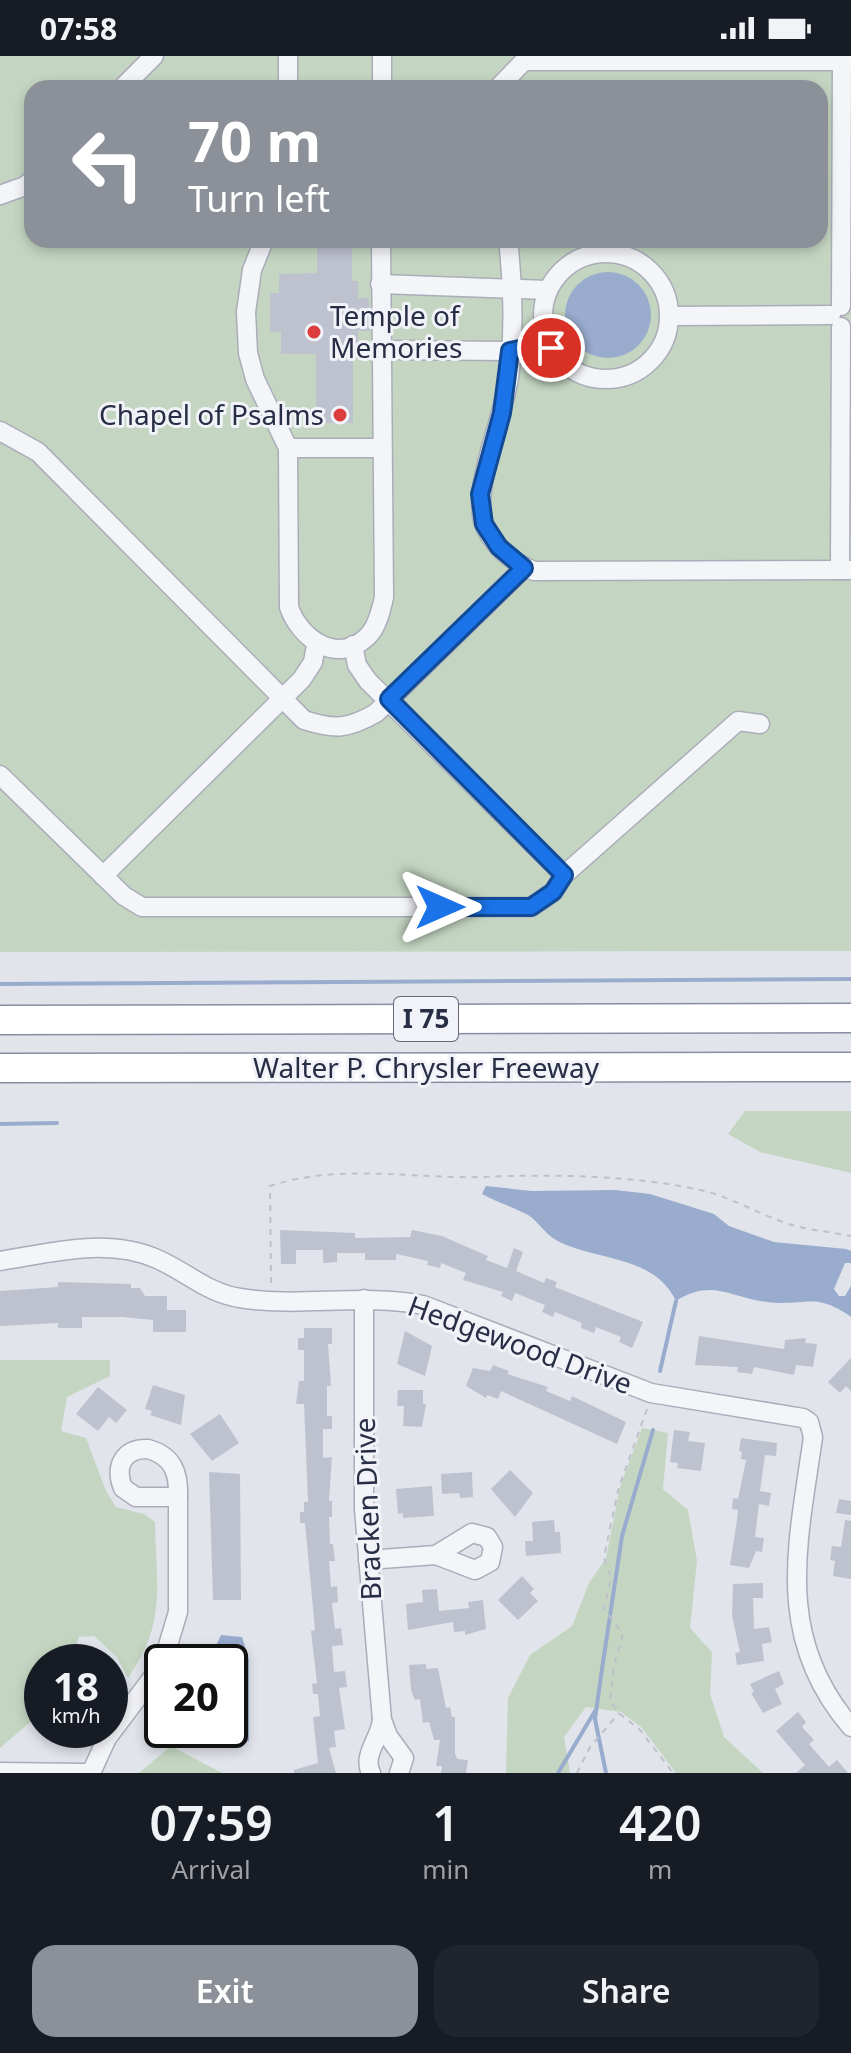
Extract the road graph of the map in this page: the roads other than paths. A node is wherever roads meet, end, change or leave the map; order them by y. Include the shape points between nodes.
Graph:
1 (154, 56) edge
2 (288, 56) edge
3 (382, 56) edge
4 (521, 58) edge
5 (847, 61) edge
6 (130, 80) edge
7 (288, 80) edge
8 (382, 80) edge
9 (504, 80) edge
10 (24, 186) edge
11 (0, 195) edge
12 (261, 248) edge
13 (381, 248) edge
14 (509, 248) edge
15 (380, 284) junction
16 (513, 286) junction
17 (547, 290) junction
18 (669, 316) junction
19 (846, 316) edge
20 (549, 343) junction
21 (380, 350) junction
22 (510, 351) junction
23 (0, 431) edge
24 (288, 448) junction
25 (381, 448) junction
26 (524, 568) junction
27 (846, 570) edge
28 (316, 645) junction
29 (353, 645) junction
30 (282, 699) junction
31 (389, 699) junction
32 (760, 724) dead end
33 (0, 775) edge
34 (564, 875) junction
35 (103, 876) junction
36 (851, 1018) edge
37 (0, 1020) edge
38 (851, 1067) edge
39 (0, 1068) edge
40 (0, 1261) edge
41 (364, 1299) junction
42 (178, 1497) dead end
43 (436, 1555) dead end
44 (368, 1560) junction
45 (168, 1644) edge
46 (144, 1688) edge
47 (382, 1720) junction
48 (849, 1722) edge
49 (0, 1772) edge
50 (84, 1773) edge
51 (91, 1773) edge
52 (371, 1773) edge
53 (399, 1773) edge

1 - 6 street
2 - 7 street
3 - 8 street
4 - 5 street
4 - 9 street
5 - 19 street
10 - 11 street
12 - 24 street via 246,312 248,353
13 - 15 street
14 - 16 street
15 - 16 street
15 - 21 street
16 - 17 street
16 - 22 street
17 - 18 street via 575,260 590,254 621,254 656,277
17 - 20 street via 542,318
18 - 19 street
18 - 20 street via 656,353 634,372 616,378 576,372
19 - 27 street
20 - 22 street
21 - 22 street
21 - 25 street
22 - 26 street via 502,413 480,494 484,524 499,547
23 - 30 street via 38,452
24 - 25 street
24 - 28 street via 289,607 295,625
25 - 29 street via 384,597 367,637
26 - 27 street
26 - 31 street
28 - 29 street
28 - 30 street via 313,662
29 - 31 street via 357,665
30 - 31 street via 304,720 327,727 353,726
30 - 35 street
31 - 34 street
32 - 34 street via 738,721
33 - 35 street
34 - 35 street via 553,892 531,907 142,907
36 - 37 highway, Walter P. Chrysler Freeway / I 75
38 - 39 highway, Walter P. Chrysler Freeway / I 75
40 - 41 street, Hedgewood Drive via 75,1249 120,1249 153,1257 207,1290 234,1297
41 - 44 street, Bracken Drive
41 - 48 street, Hedgewood Drive via 423,1305 651,1393 796,1415 809,1422 813,1437 795,1587 811,1668
42 - 45 street via 178,1612
43 - 44 street
44 - 47 street, Bracken Drive
46 - 51 street via 107,1738
47 - 52 street, Bracken Drive via 368,1756
47 - 53 street, Bracken Drive via 404,1758
49 - 50 street

